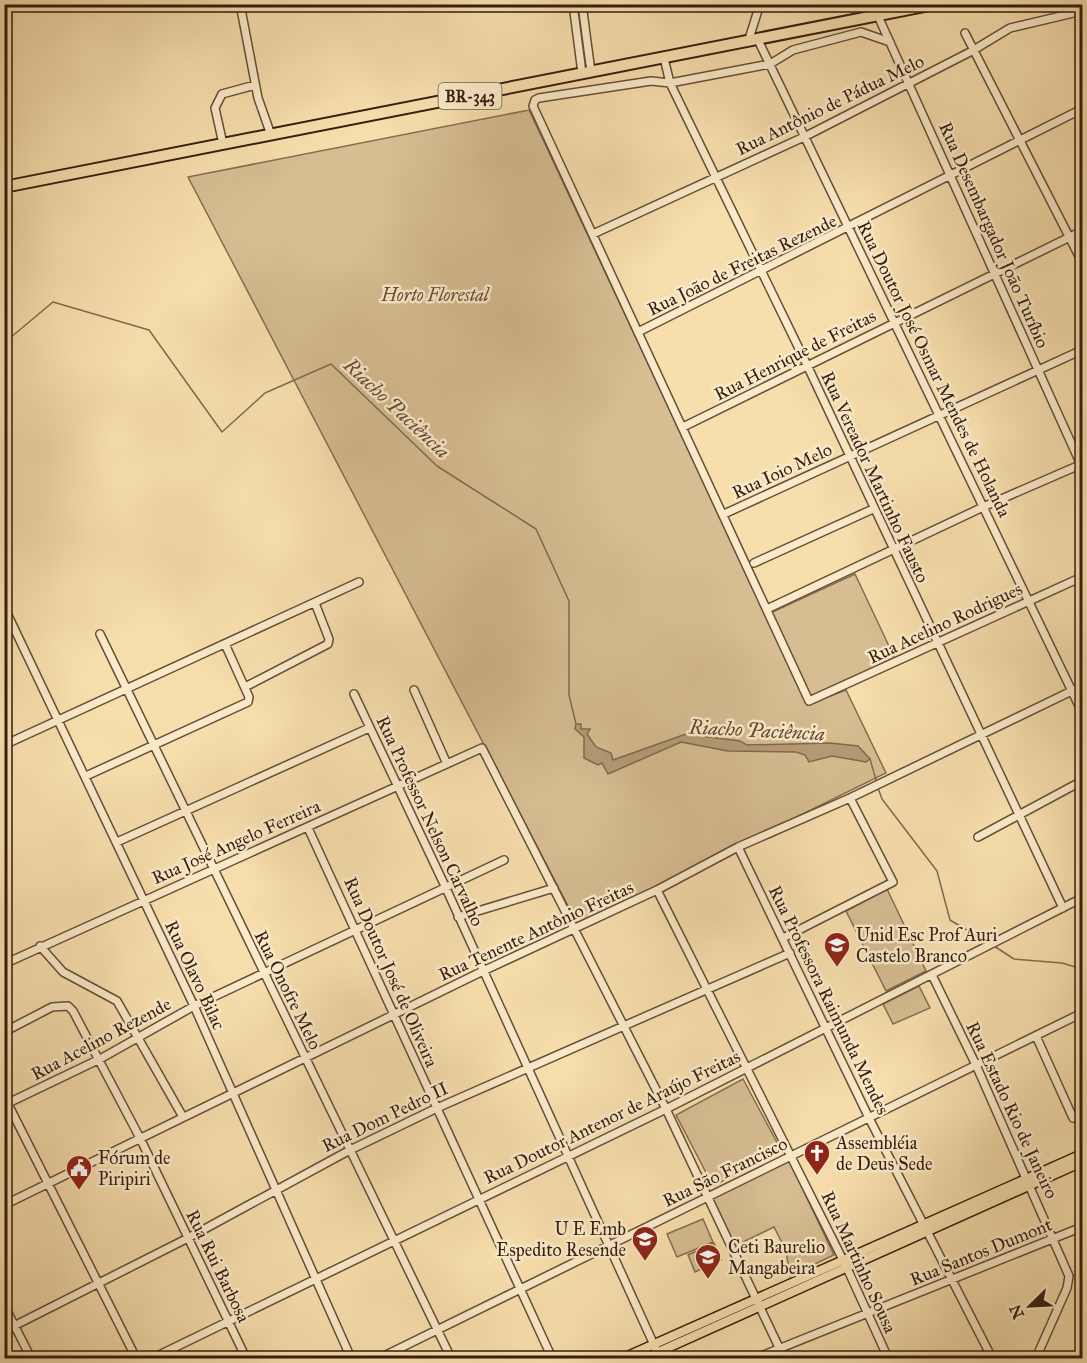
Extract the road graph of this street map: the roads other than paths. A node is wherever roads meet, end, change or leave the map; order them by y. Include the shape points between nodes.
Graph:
1 (573, 4) edge
2 (582, 4) edge
3 (760, 4) edge
4 (935, 4) edge
5 (241, 9) dead end
6 (1083, 11) edge
7 (878, 16) junction
8 (965, 33) dead end
9 (753, 41) junction
10 (890, 42) junction
11 (972, 51) junction
12 (664, 58) junction
13 (770, 64) junction
14 (587, 73) junction
15 (670, 83) junction
16 (909, 83) junction
17 (255, 85) junction
18 (1083, 109) edge
19 (271, 135) junction
20 (806, 136) junction
21 (1019, 140) junction
22 (223, 144) junction
23 (951, 176) junction
24 (715, 178) junction
25 (4, 187) edge
26 (850, 228) junction
27 (1083, 231) edge
28 (593, 234) junction
29 (1070, 236) junction
30 (1083, 262) edge
31 (760, 271) junction
32 (995, 273) junction
33 (895, 321) junction
34 (638, 332) junction
35 (1083, 350) edge
36 (807, 365) junction
37 (1038, 370) junction
38 (939, 415) junction
39 (683, 428) junction
40 (849, 457) junction
41 (1082, 465) edge
42 (983, 507) junction
43 (873, 509) junction
44 (724, 514) junction
45 (892, 550) junction
46 (754, 564) dead end
47 (1083, 577) edge
48 (359, 582) dead end
49 (1028, 601) junction
50 (315, 603) junction
51 (4, 607) edge
52 (767, 609) junction
53 (100, 634) dead end
54 (225, 644) junction
55 (937, 645) junction
56 (1083, 686) edge
57 (245, 687) junction
58 (126, 689) junction
59 (414, 690) dead end
60 (1072, 691) junction
61 (354, 694) dead end
62 (1083, 712) edge
63 (59, 718) junction
64 (369, 728) junction
65 (981, 734) junction
66 (4, 745) edge
67 (153, 747) junction
68 (447, 764) junction
69 (86, 776) junction
70 (1083, 781) edge
71 (398, 786) junction
72 (850, 798) junction
73 (185, 810) junction
74 (1018, 813) junction
75 (308, 828) junction
76 (978, 837) dead end
77 (117, 842) junction
78 (738, 847) junction
79 (504, 860) dead end
80 (214, 870) junction
81 (446, 886) junction
82 (554, 888) junction
83 (657, 890) junction
84 (1083, 898) edge
85 (142, 899) junction
86 (1063, 908) junction
87 (458, 917) junction
88 (575, 929) junction
89 (358, 931) junction
90 (783, 938) junction
91 (40, 946) junction
92 (790, 953) junction
93 (4, 964) edge
94 (483, 971) junction
95 (264, 974) junction
96 (932, 975) junction
97 (708, 990) junction
98 (194, 1006) junction
99 (1083, 1013) edge
100 (395, 1016) junction
101 (624, 1026) junction
102 (826, 1028) junction
103 (4, 1032) edge
104 (139, 1036) junction
105 (1036, 1036) junction
106 (100, 1059) junction
107 (305, 1060) junction
108 (976, 1065) junction
109 (527, 1067) junction
110 (746, 1067) junction
111 (232, 1093) junction
112 (4, 1096) edge
113 (6, 1104) edge
114 (437, 1108) junction
115 (666, 1109) junction
116 (183, 1117) junction
117 (869, 1118) junction
118 (1073, 1118) dead end
119 (140, 1138) junction
120 (350, 1150) junction
121 (1083, 1154) edge
122 (567, 1156) junction
123 (791, 1156) junction
124 (1083, 1162) edge
125 (1029, 1182) junction
126 (48, 1184) junction
127 (275, 1189) junction
128 (707, 1197) junction
129 (479, 1199) junction
130 (5, 1202) edge
131 (1083, 1227) edge
132 (927, 1228) junction
133 (188, 1238) junction
134 (1054, 1239) junction
135 (394, 1240) junction
136 (609, 1245) junction
137 (845, 1264) junction
138 (316, 1278) junction
139 (952, 1280) junction
140 (98, 1284) junction
141 (521, 1290) junction
142 (758, 1303) junction
143 (4, 1305) edge
144 (868, 1315) junction
145 (228, 1321) junction
146 (15, 1326) junction
147 (437, 1330) junction
148 (4, 1331) edge
149 (780, 1350) junction
150 (657, 1352) edge
151 (31, 1359) edge
152 (136, 1359) edge
153 (153, 1359) edge
154 (246, 1359) edge
155 (351, 1359) edge
156 (380, 1359) edge
157 (451, 1359) edge
158 (552, 1359) edge
159 (623, 1359) edge
160 (645, 1359) edge
161 (756, 1359) edge
162 (784, 1359) edge
163 (888, 1359) edge
164 (992, 1359) edge
165 (1036, 1359) edge

1 - 14 street
2 - 14 street
3 - 9 street
4 - 7 highway, BR-343
5 - 17 street
6 - 11 street, Rua Antônio de Pádua Melo via 1010,28
7 - 9 highway, BR-343
7 - 10 street, Rua Desembargador João Turíbio
8 - 11 street
9 - 12 highway, BR-343
9 - 13 street, Rua Doutor José Osmar Mendes de Holanda
10 - 13 street via 861,32 807,46
10 - 16 street, Rua Desembargador João Turíbio
11 - 16 street, Rua Antônio de Pádua Melo
11 - 21 street
12 - 14 highway, BR-343
12 - 15 street, Rua Vereador Martinho Fausto
13 - 15 street
13 - 20 street, Rua Doutor José Osmar Mendes de Holanda
14 - 19 highway, BR-343
15 - 24 street, Rua Vereador Martinho Fausto
15 - 28 street via 651,81 533,102
16 - 20 street, Rua Antônio de Pádua Melo
16 - 23 street, Rua Desembargador João Turíbio
17 - 19 street
17 - 22 street via 222,94 215,108
18 - 21 street, Rua João de Freitas Rezende
19 - 22 highway, BR-343
20 - 24 street, Rua Antônio de Pádua Melo
20 - 26 street, Rua Doutor José Osmar Mendes de Holanda
21 - 23 street, Rua João de Freitas Rezende
21 - 29 street
22 - 25 highway, BR-343
23 - 26 street, Rua João de Freitas Rezende
23 - 32 street, Rua Desembargador João Turíbio
24 - 28 street, Rua Antônio de Pádua Melo
24 - 31 street, Rua Vereador Martinho Fausto
26 - 31 street, Rua João de Freitas Rezende
26 - 33 street, Rua Doutor José Osmar Mendes de Holanda
27 - 29 street, Rua Henrique de Freitas
28 - 34 street
29 - 30 street
29 - 32 street, Rua Henrique de Freitas
31 - 34 street, Rua João de Freitas Rezende
31 - 36 street, Rua Vereador Martinho Fausto
32 - 33 street, Rua Henrique de Freitas
32 - 37 street, Rua Desembargador João Turíbio
33 - 36 street, Rua Henrique de Freitas
33 - 38 street, Rua Doutor José Osmar Mendes de Holanda
34 - 39 street
35 - 37 street, Rua Ioio Melo
36 - 39 street, Rua Henrique de Freitas
36 - 40 street, Rua Vereador Martinho Fausto
37 - 38 street, Rua Ioio Melo
37 - 41 street, Rua Desembargador João Turíbio
38 - 40 street, Rua Ioio Melo
38 - 42 street, Rua Doutor José Osmar Mendes de Holanda
39 - 44 street
40 - 43 street, Rua Vereador Martinho Fausto
40 - 44 street, Rua Ioio Melo
41 - 42 street
42 - 45 street
42 - 49 street, Rua Doutor José Osmar Mendes de Holanda
43 - 45 street, Rua Vereador Martinho Fausto
43 - 46 street
44 - 52 street
45 - 52 street
45 - 55 street, Rua Vereador Martinho Fausto
47 - 49 street, Rua Acelino Rodrigues
48 - 50 street
49 - 55 street, Rua Acelino Rodrigues
49 - 60 street, Rua Doutor José Osmar Mendes de Holanda
50 - 54 street
50 - 57 street via 329,639 327,646
51 - 63 street, Rua Olavo Bilac
52 - 55 street, Rua Acelino Rodrigues via 809,701
53 - 58 street, Rua Onofre Melo
54 - 57 street
54 - 58 street
55 - 65 street, Rua Vereador Martinho Fausto
56 - 60 street, Rua Tenente Antônio Freitas
57 - 67 street via 249,699 246,704
58 - 63 street
58 - 67 street, Rua Onofre Melo
59 - 68 street
60 - 62 street, Rua Doutor José Osmar Mendes de Holanda
60 - 65 street, Rua Tenente Antônio Freitas
61 - 64 street, Rua Professor Nelson Carvalho
63 - 66 street
63 - 69 street, Rua Olavo Bilac
64 - 71 street, Rua Professor Nelson Carvalho
64 - 73 street
65 - 72 street, Rua Tenente Antônio Freitas
65 - 74 street, Rua Vereador Martinho Fausto
67 - 69 street
67 - 73 street, Rua Onofre Melo
68 - 71 street, Rua José Angelo Ferreira
68 - 82 street, Rua José Angelo Ferreira via 479,749 484,751
69 - 77 street, Rua Olavo Bilac
70 - 74 street
71 - 75 street, Rua José Angelo Ferreira
71 - 81 street, Rua Professor Nelson Carvalho
72 - 78 street, Rua Tenente Antônio Freitas
72 - 90 street via 892,882
73 - 77 street
73 - 80 street, Rua Onofre Melo
74 - 76 street
74 - 86 street, Rua Vereador Martinho Fausto
75 - 80 street, Rua José Angelo Ferreira
75 - 89 street, Rua Doutor José de Oliveira
77 - 85 street, Rua Olavo Bilac
78 - 83 street, Rua Tenente Antônio Freitas
78 - 90 street, Rua Professora Raimunda Mendes
79 - 81 street, Rua Acelino Rezende
80 - 85 street, Rua José Angelo Ferreira
80 - 95 street, Rua Onofre Melo
81 - 87 street, Rua Professor Nelson Carvalho
81 - 89 street, Rua Acelino Rezende
82 - 87 street
82 - 88 street
83 - 88 street, Rua Tenente Antônio Freitas
83 - 97 street, Rua Martinho Sousa
84 - 86 street, Rua Doutor Antenor de Araújo Freitas
85 - 91 street, Rua José Angelo Ferreira
85 - 98 street, Rua Olavo Bilac
86 - 96 street, Rua Doutor Antenor de Araújo Freitas
87 - 94 street, Rua Professor Nelson Carvalho
88 - 94 street, Rua Tenente Antônio Freitas
88 - 101 street
89 - 95 street, Rua Acelino Rezende
89 - 100 street, Rua Doutor José de Oliveira
90 - 92 street, Rua Professora Raimunda Mendes
91 - 93 street, Rua José Angelo Ferreira
91 - 104 street via 63,972 117,1001
92 - 97 street, Rua Dom Pedro II
92 - 102 street, Rua Professora Raimunda Mendes
94 - 100 street, Rua Tenente Antônio Freitas
94 - 109 street, Rua Professor Nelson Carvalho
95 - 98 street, Rua Acelino Rezende
95 - 107 street, Rua Onofre Melo
96 - 102 street, Rua Doutor Antenor de Araújo Freitas
96 - 108 street, Rua Estado Rio de Janeiro
97 - 101 street, Rua Dom Pedro II
97 - 110 street, Rua Martinho Sousa
98 - 104 street, Rua Acelino Rezende
98 - 111 street, Rua Olavo Bilac
99 - 105 street, Rua São Francisco
100 - 107 street, Rua Tenente Antônio Freitas
100 - 114 street, Rua Doutor José de Oliveira
101 - 109 street, Rua Dom Pedro II
101 - 115 street
102 - 110 street, Rua Doutor Antenor de Araújo Freitas
102 - 117 street, Rua Professora Raimunda Mendes
103 - 106 street, Rua Rui Barbosa via 57,1005 68,1006
104 - 106 street, Rua Acelino Rezende
104 - 116 street
105 - 108 street, Rua São Francisco
105 - 118 street
106 - 113 street, Rua Acelino Rezende
106 - 119 street, Rua Rui Barbosa
107 - 111 street, Rua Tenente Antônio Freitas
107 - 120 street, Rua Onofre Melo
108 - 117 street, Rua São Francisco
108 - 125 street, Rua Estado Rio de Janeiro
109 - 114 street, Rua Dom Pedro II
109 - 122 street, Rua Professor Nelson Carvalho
110 - 115 street, Rua Doutor Antenor de Araújo Freitas
110 - 123 street, Rua Martinho Sousa
111 - 116 street, Rua Tenente Antônio Freitas
111 - 127 street, Rua Olavo Bilac
112 - 113 street
113 - 126 street
114 - 120 street, Rua Dom Pedro II
114 - 129 street, Rua Doutor José de Oliveira
115 - 122 street, Rua Doutor Antenor de Araújo Freitas
115 - 128 street
116 - 119 street, Rua Tenente Antônio Freitas
117 - 123 street, Rua São Francisco
117 - 132 street, Rua Professora Raimunda Mendes
119 - 126 street, Rua Tenente Antônio Freitas
119 - 133 street, Rua Rui Barbosa
120 - 127 street, Rua Dom Pedro II
120 - 135 street, Rua Onofre Melo
121 - 125 main road
122 - 129 street, Rua Doutor Antenor de Araújo Freitas
122 - 136 street, Rua Professor Nelson Carvalho
123 - 128 street, Rua São Francisco
123 - 137 street, Rua Martinho Sousa
124 - 125 main road
125 - 132 main road
125 - 134 street, Rua Estado Rio de Janeiro
126 - 130 street, Rua Tenente Antônio Freitas
126 - 140 street
127 - 133 street, Rua Dom Pedro II
127 - 138 street, Rua Olavo Bilac
128 - 136 street, Rua São Francisco
128 - 142 street
129 - 135 street, Rua Doutor Antenor de Araújo Freitas
129 - 141 street, Rua Doutor José de Oliveira
131 - 134 street, Rua Santos Dumont
132 - 137 main road
132 - 139 street, Rua Professora Raimunda Mendes
133 - 140 street, Rua Dom Pedro II
133 - 145 street, Rua Rui Barbosa
134 - 139 street, Rua Santos Dumont
134 - 165 street, Rua Estado Rio de Janeiro via 1070,1279
135 - 138 street, Rua Doutor Antenor de Araújo Freitas
135 - 147 street, Rua Onofre Melo
136 - 141 street, Rua São Francisco
136 - 150 street, Rua Professor Nelson Carvalho
137 - 142 main road
137 - 144 street, Rua Martinho Sousa
138 - 145 street, Rua Doutor Antenor de Araújo Freitas
138 - 155 street, Rua Olavo Bilac
139 - 144 street, Rua Santos Dumont
139 - 164 street, Rua Professora Raimunda Mendes
140 - 146 street, Rua Dom Pedro II
140 - 152 street
141 - 147 street, Rua São Francisco
141 - 158 street, Rua Doutor José de Oliveira
142 - 149 street
142 - 150 main road
143 - 146 street
144 - 149 street, Rua Santos Dumont
144 - 163 street, Rua Martinho Sousa
145 - 153 street, Rua Doutor Antenor de Araújo Freitas
145 - 154 street, Rua Rui Barbosa
146 - 148 street, Rua Dom Pedro II
146 - 151 street
147 - 156 street, Rua São Francisco
147 - 157 street, Rua Onofre Melo
149 - 161 street, Rua Santos Dumont
149 - 162 street
150 - 159 main road
150 - 160 main road

